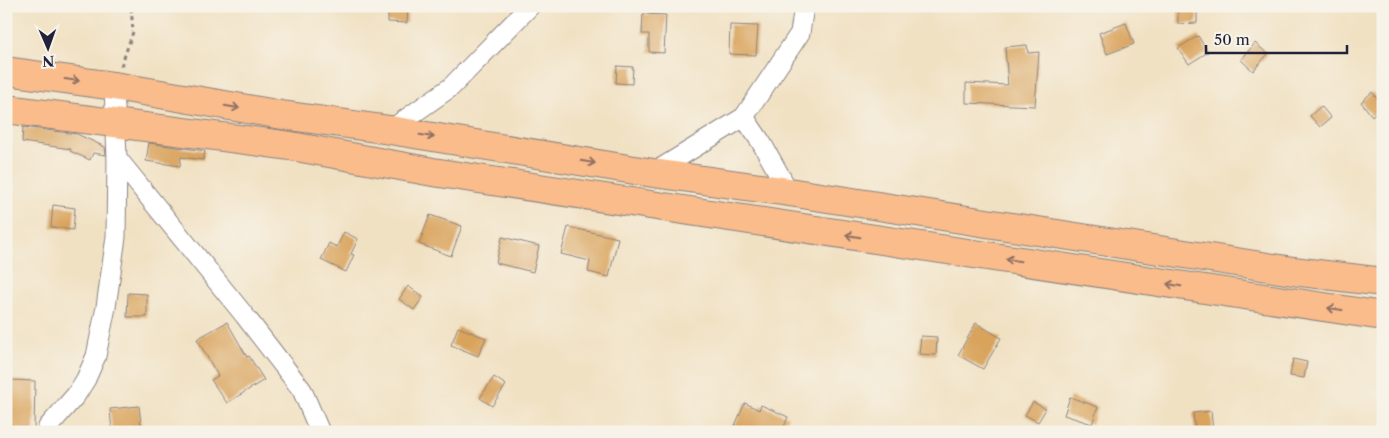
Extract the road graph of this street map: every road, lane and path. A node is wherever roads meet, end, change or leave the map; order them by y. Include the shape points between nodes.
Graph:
1 (131, 6) edge
2 (530, 6) edge
3 (804, 6) edge
4 (6, 71) edge
5 (114, 86) junction
6 (6, 109) edge
7 (744, 117) junction
8 (116, 123) junction
9 (390, 130) junction
10 (117, 158) junction
11 (653, 173) junction
12 (789, 192) junction
13 (1383, 282) edge
14 (1383, 316) edge
15 (47, 432) edge
16 (320, 432) edge

1 - 5 path via 133,32
2 - 9 street via 451,87
3 - 7 street via 800,33
4 -> 5 highway
5 - 8 street
5 -> 9 highway via 282,116
6 - 8 highway
7 - 11 street
7 - 12 street
8 - 10 street
14 -> 8 highway via 433,172 291,146
9 -> 11 highway
10 - 15 street via 116,237 96,356 76,395
10 - 16 street via 302,390
11 - 12 highway
12 - 13 highway via 1293,271

